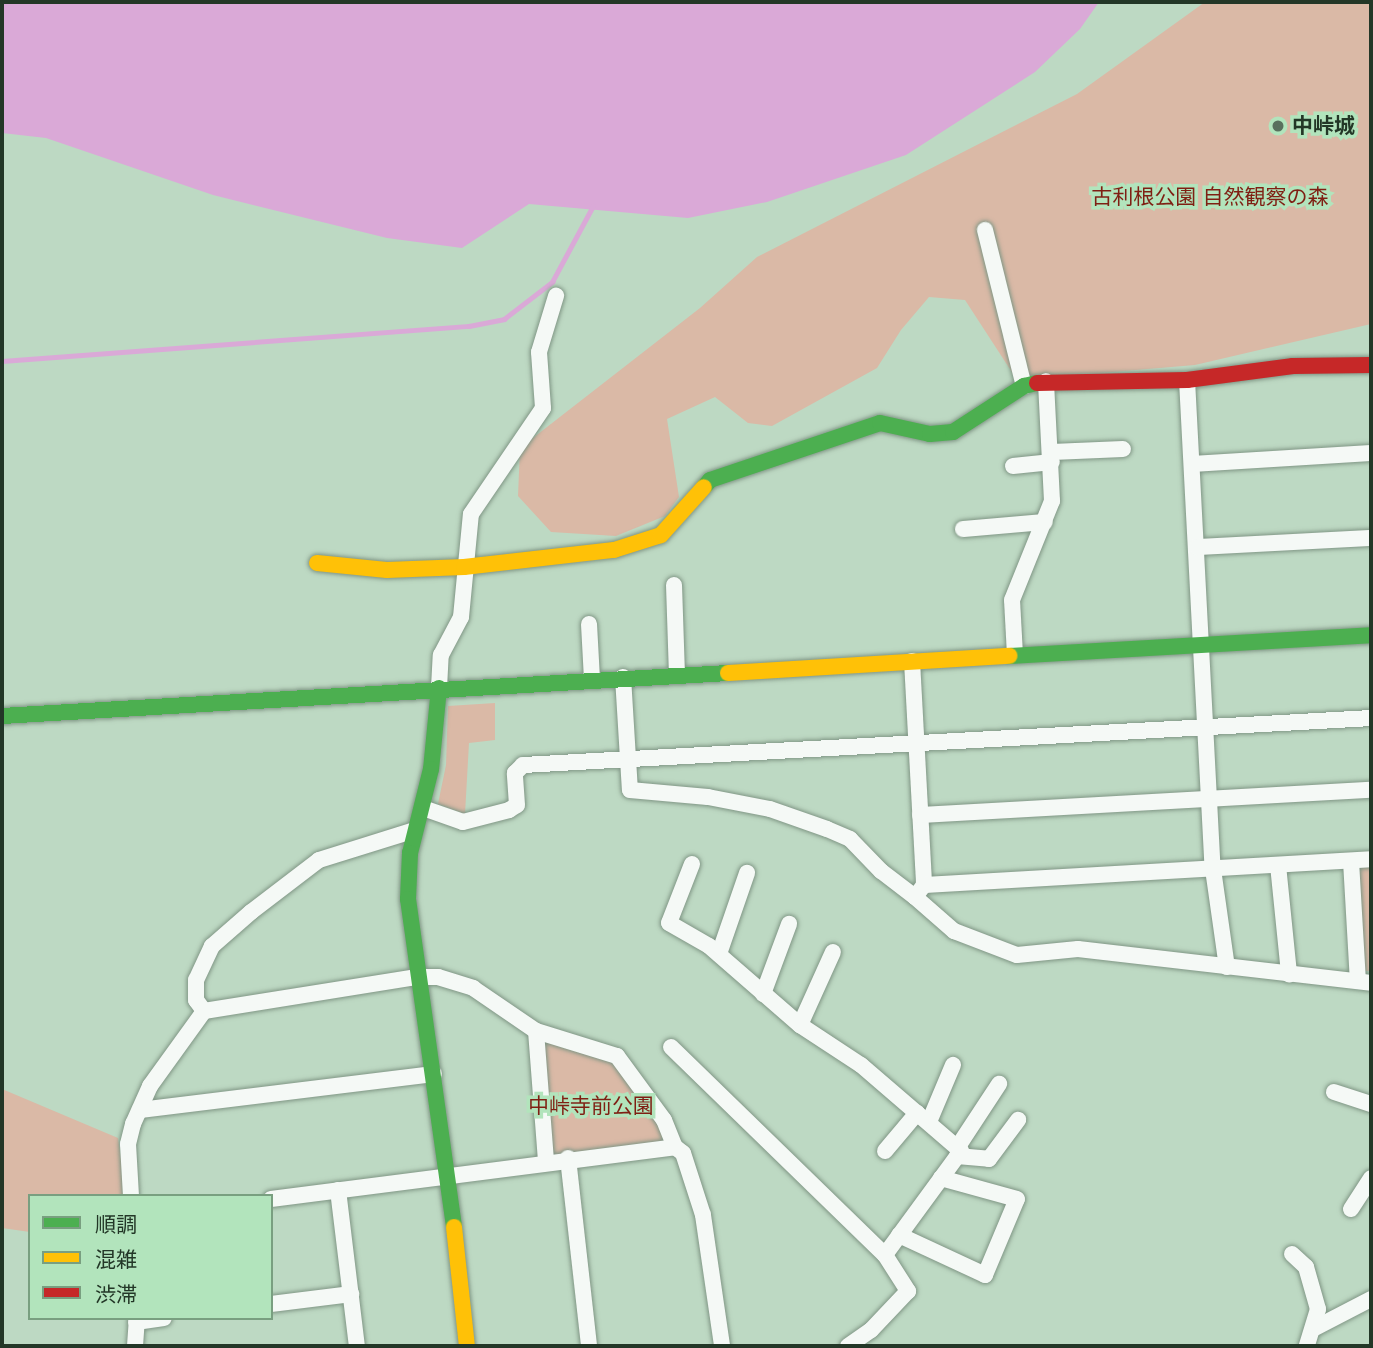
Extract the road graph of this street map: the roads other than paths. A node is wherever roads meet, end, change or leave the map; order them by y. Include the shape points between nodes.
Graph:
1 (985, 230) dead end
2 (556, 296) dead end
3 (1371, 365) edge
4 (1187, 380) junction
5 (1046, 381) junction
6 (1024, 386) junction
7 (1123, 449) dead end
8 (1371, 453) edge
9 (1052, 457) junction
10 (1192, 464) junction
11 (1013, 466) dead end
12 (1045, 522) junction
13 (963, 529) dead end
14 (1371, 538) edge
15 (1197, 547) junction
16 (317, 563) dead end
17 (464, 567) junction
18 (674, 585) dead end
19 (589, 624) dead end
20 (1371, 635) edge
21 (1202, 645) junction
22 (1015, 655) junction
23 (912, 661) junction
24 (677, 674) junction
25 (623, 677) junction
26 (592, 679) junction
27 (439, 688) junction
28 (2, 716) edge
29 (1371, 718) edge
30 (1206, 727) junction
31 (916, 744) junction
32 (628, 759) junction
33 (1371, 790) edge
34 (1209, 798) junction
35 (423, 808) junction
36 (920, 815) junction
37 (415, 830) junction
38 (1371, 859) edge
39 (1352, 861) junction
40 (692, 864) dead end
41 (1278, 865) junction
42 (1213, 869) junction
43 (747, 873) dead end
44 (920, 891) junction
45 (789, 924) dead end
46 (833, 952) dead end
47 (719, 954) junction
48 (1227, 967) junction
49 (1289, 974) junction
50 (417, 977) junction
51 (1365, 982) edge
52 (763, 994) junction
53 (204, 1011) junction
54 (800, 1025) junction
55 (536, 1031) junction
56 (671, 1047) dead end
57 (953, 1065) dead end
58 (434, 1074) junction
59 (999, 1084) dead end
60 (1334, 1092) dead end
61 (1371, 1104) edge
62 (140, 1110) junction
63 (923, 1118) junction
64 (1018, 1120) dead end
65 (675, 1147) junction
66 (886, 1151) dead end
67 (957, 1152) junction
68 (568, 1158) junction
69 (546, 1161) junction
70 (448, 1175) junction
71 (941, 1178) junction
72 (1371, 1178) edge
73 (338, 1190) junction
74 (131, 1194) edge
75 (273, 1199) edge
76 (1351, 1209) dead end
77 (899, 1235) junction
78 (1292, 1254) dead end
79 (885, 1255) junction
80 (351, 1294) junction
81 (1371, 1299) edge
82 (273, 1304) edge
83 (136, 1320) edge
84 (1315, 1328) junction
85 (135, 1346) edge
86 (356, 1346) edge
87 (467, 1346) edge
88 (589, 1346) edge
89 (722, 1346) edge
90 (848, 1346) edge
91 (1308, 1346) edge

1 - 6 street
2 - 17 street via 539,352 543,408 471,514
3 - 4 street via 1293,366
4 - 5 street
4 - 10 street
5 - 6 street
5 - 9 street
6 - 17 street via 953,432 930,434 880,423 710,480 661,535 614,550
7 - 9 street
8 - 10 street
9 - 11 street
9 - 12 street via 1052,501
10 - 15 street
12 - 13 street
12 - 22 street via 1012,600
14 - 15 street
15 - 21 street
16 - 17 street via 387,570
17 - 27 street via 461,617 441,655
18 - 24 street
19 - 26 street
20 - 21 street
21 - 22 street
21 - 30 street
22 - 23 street
23 - 24 street
23 - 31 street
24 - 25 street
25 - 26 street
25 - 32 street
26 - 27 street
27 - 28 street
27 - 35 street
29 - 30 street
30 - 31 street
30 - 34 street
31 - 32 street
31 - 36 street
32 - 35 street via 523,765 515,772 517,805 473,820
32 - 44 street via 630,790 708,797 770,809 850,839 881,871
33 - 34 street
34 - 36 street
34 - 42 street
35 - 37 street
36 - 44 street
37 - 50 street via 408,899
37 - 53 street via 319,860 251,912 212,946 201,965 194,994
38 - 39 street
39 - 41 street
39 - 51 street
40 - 47 street via 669,923
41 - 42 street
41 - 49 street
42 - 44 street
42 - 48 street
43 - 47 street
44 - 48 street via 954,931 1017,955 1078,949
45 - 52 street
46 - 54 street
47 - 52 street
48 - 49 street
49 - 51 street
50 - 53 street
50 - 55 street via 438,977 473,988
50 - 58 street
52 - 54 street
53 - 62 street via 150,1086
54 - 63 street via 861,1065
55 - 65 street via 617,1056 664,1120
55 - 69 street
56 - 79 street
57 - 63 street
58 - 62 street
58 - 70 street
59 - 67 street
60 - 61 street
62 - 74 street via 128,1144
63 - 66 street
63 - 67 street
64 - 67 street via 989,1159
65 - 68 street
65 - 89 street via 682,1153 703,1215
67 - 71 street
68 - 69 street
68 - 88 street
69 - 70 street
70 - 73 street
70 - 87 street
71 - 77 street
71 - 77 street via 1017,1199 985,1275
72 - 76 street
73 - 75 street
73 - 80 street
77 - 79 street
78 - 84 street via 1313,1284
79 - 90 street via 908,1291
80 - 82 street
80 - 86 street
81 - 84 street
83 - 85 street
84 - 91 street

